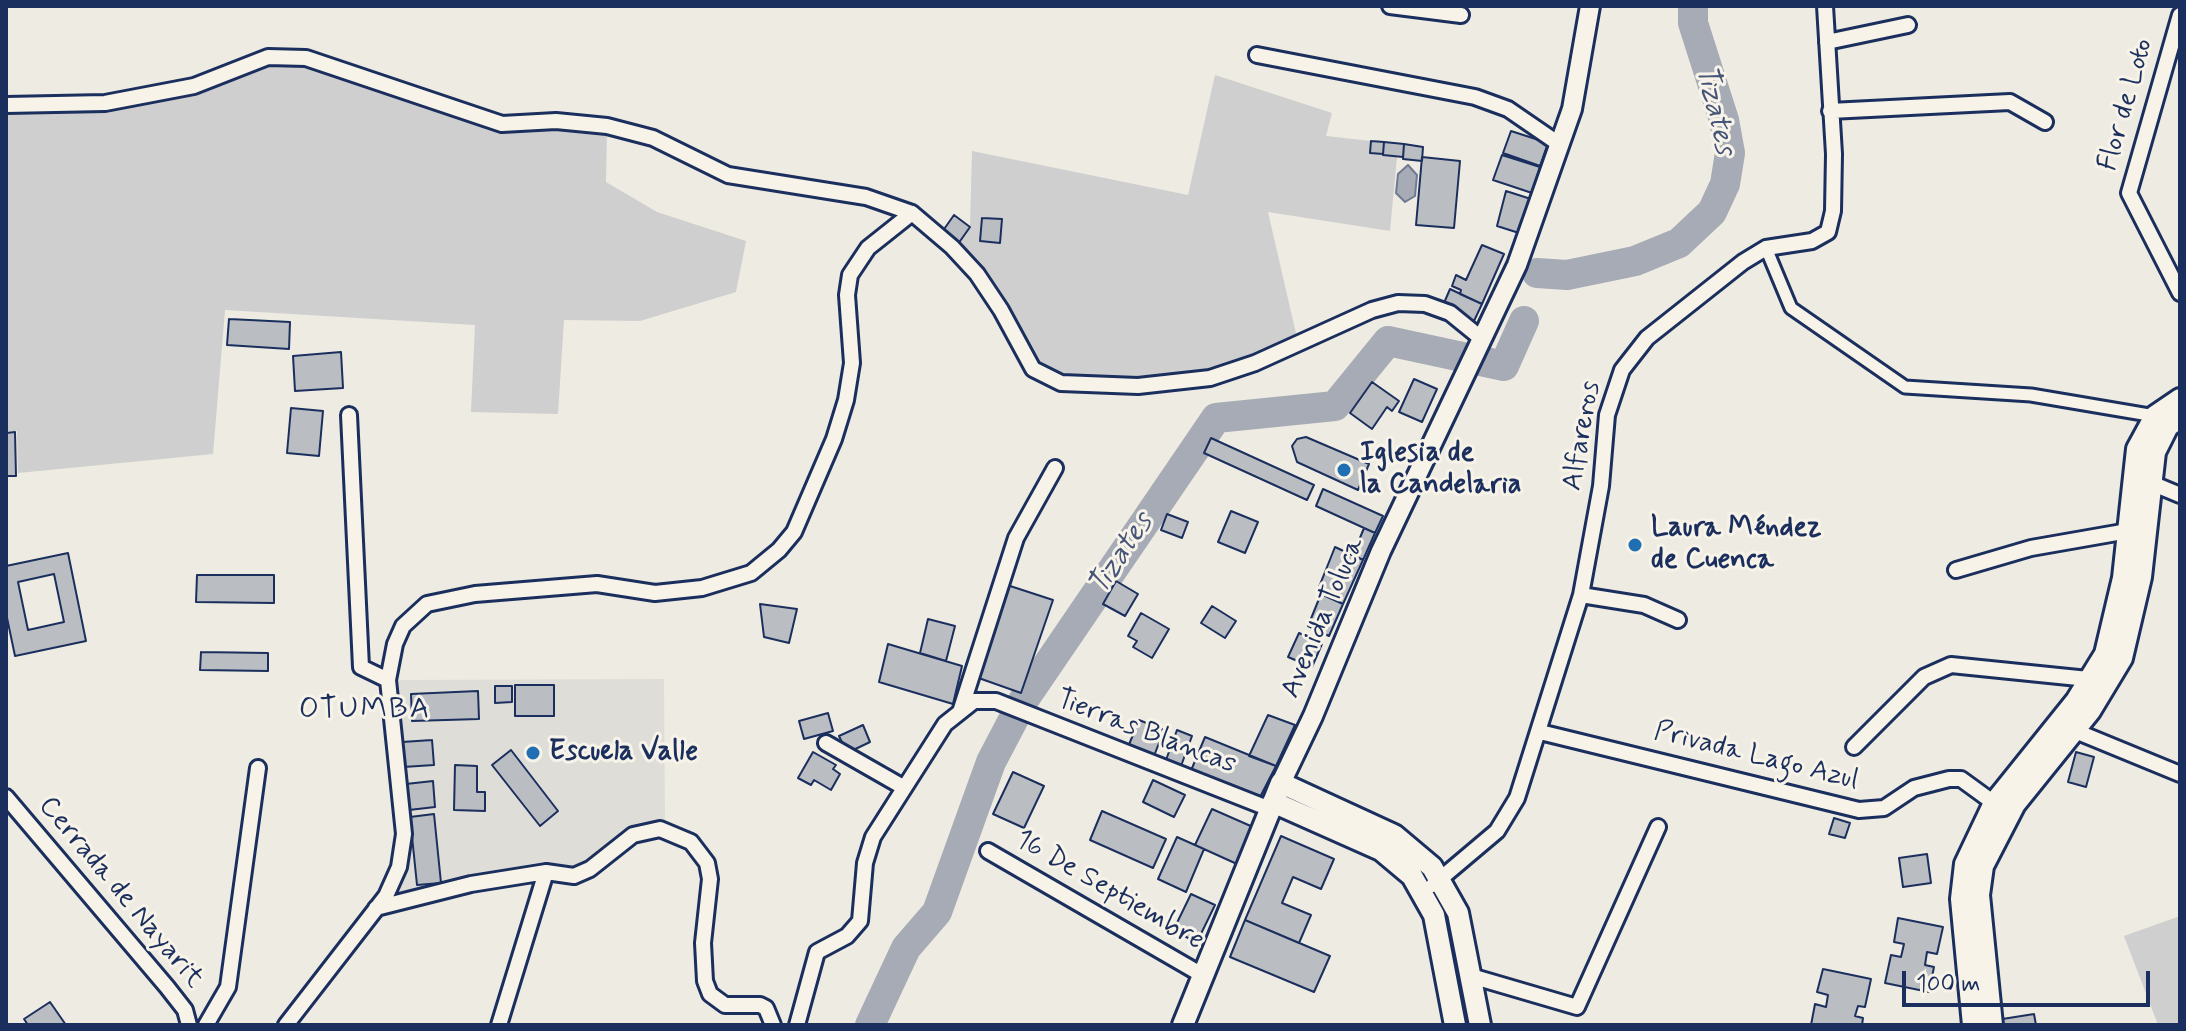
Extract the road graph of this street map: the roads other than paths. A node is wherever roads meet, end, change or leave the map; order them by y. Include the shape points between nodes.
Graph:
1 (1390, 6) edge
2 (1590, 6) edge
3 (1825, 6) edge
4 (1461, 15) dead end
5 (2180, 15) edge
6 (1908, 25) dead end
7 (1827, 42) junction
8 (1257, 55) dead end
9 (6, 105) edge
10 (1830, 111) junction
11 (2045, 122) dead end
12 (1559, 144) junction
13 (912, 213) junction
14 (1766, 248) junction
15 (2180, 293) edge
16 (1475, 353) junction
17 (2180, 399) edge
18 (349, 415) dead end
19 (2155, 416) junction
20 (2180, 418) edge
21 (1055, 468) dead end
22 (2141, 480) junction
23 (2180, 495) edge
24 (2128, 531) junction
25 (1956, 570) dead end
26 (1581, 595) junction
27 (1678, 620) dead end
28 (388, 680) junction
29 (2101, 681) junction
30 (961, 709) junction
31 (2065, 726) junction
32 (1540, 732) junction
33 (826, 743) dead end
34 (1854, 747) dead end
35 (258, 768) dead end
36 (2180, 774) edge
37 (903, 787) junction
38 (6, 797) edge
39 (1275, 798) junction
40 (1994, 803) junction
41 (1658, 827) dead end
42 (988, 851) dead end
43 (546, 872) junction
44 (1442, 880) junction
45 (1423, 892) junction
46 (376, 908) junction
47 (1204, 976) junction
48 (1471, 976) junction
49 (189, 1025) edge
50 (206, 1025) edge
51 (286, 1025) edge
52 (499, 1025) edge
53 (773, 1025) edge
54 (797, 1025) edge
55 (1183, 1025) edge
56 (1455, 1025) edge
57 (1480, 1025) edge
58 (1973, 1025) edge
59 (1992, 1025) edge

1 - 4 street
2 - 12 street, Avenida Toluca via 1572,109
3 - 7 street, Alfareros
5 - 15 street, Flor de Loto via 2129,193
6 - 7 street
7 - 10 street, Alfareros
8 - 12 street via 1475,97 1508,109
9 - 13 street via 105,103 194,86 268,57 306,58 502,124 556,121 607,126 653,138 728,175 866,197
10 - 11 street via 2010,102
10 - 14 street, Alfareros via 1834,154 1828,232 1812,241
12 - 16 street, Avenida Toluca via 1517,265
13 - 16 street via 977,274 1033,369 1061,383 1138,386 1210,378 1398,303 1438,308 1462,320
13 - 28 street via 868,248 850,275 852,363 846,400 794,532 779,550 751,573 702,588 655,593 597,584 436,600 403,626
14 - 19 street via 1791,308 1905,387 2031,395
14 - 26 street, Alfareros via 1657,329 1622,370 1607,415 1601,486
16 - 39 street, Avenida Toluca via 1381,551
17 - 19 main road
18 - 28 street via 361,667
19 - 22 main road via 2137,449
20 - 22 main road via 2168,426
21 - 30 street via 1016,538
22 - 23 street
22 - 24 main road
22 - 29 main road via 2138,590 2122,658
24 - 25 street via 2031,548
24 - 29 main road
26 - 27 street via 1644,605
26 - 32 street, Alfareros
28 - 46 street via 404,834 399,867
29 - 31 main road
29 - 34 street via 1951,665 1924,677
30 - 37 street
30 - 39 street, Tierras Blancas via 981,700 1003,705
31 - 36 street
31 - 40 main road
31 - 59 main road via 1983,866 1979,895
32 - 40 street, Privada Lago Azul via 1859,810 1884,808 1914,788 1949,779 1961,779
32 - 44 street, Alfareros via 1505,821
33 - 37 street
35 - 50 street via 228,987
37 - 54 street via 873,837 860,921 847,936 817,952
38 - 49 street, Cerrada de Nayarit via 185,1010
39 - 44 main road via 1394,835
39 - 45 main road via 1381,850 1403,866
39 - 47 main road, Avenida Toluca
40 - 58 main road via 1970,848 1961,881
41 - 48 street via 1577,1007
42 - 47 street, 16 De Septiembre
43 - 46 street
43 - 52 street
43 - 53 street via 583,873 646,829 691,842 707,863 710,879 703,943 707,988 720,1004 766,1008
44 - 45 street, Alfareros
44 - 48 main road via 1458,913
45 - 56 main road via 1438,930
46 - 51 street
47 - 55 main road, Avenida Toluca
48 - 57 main road

